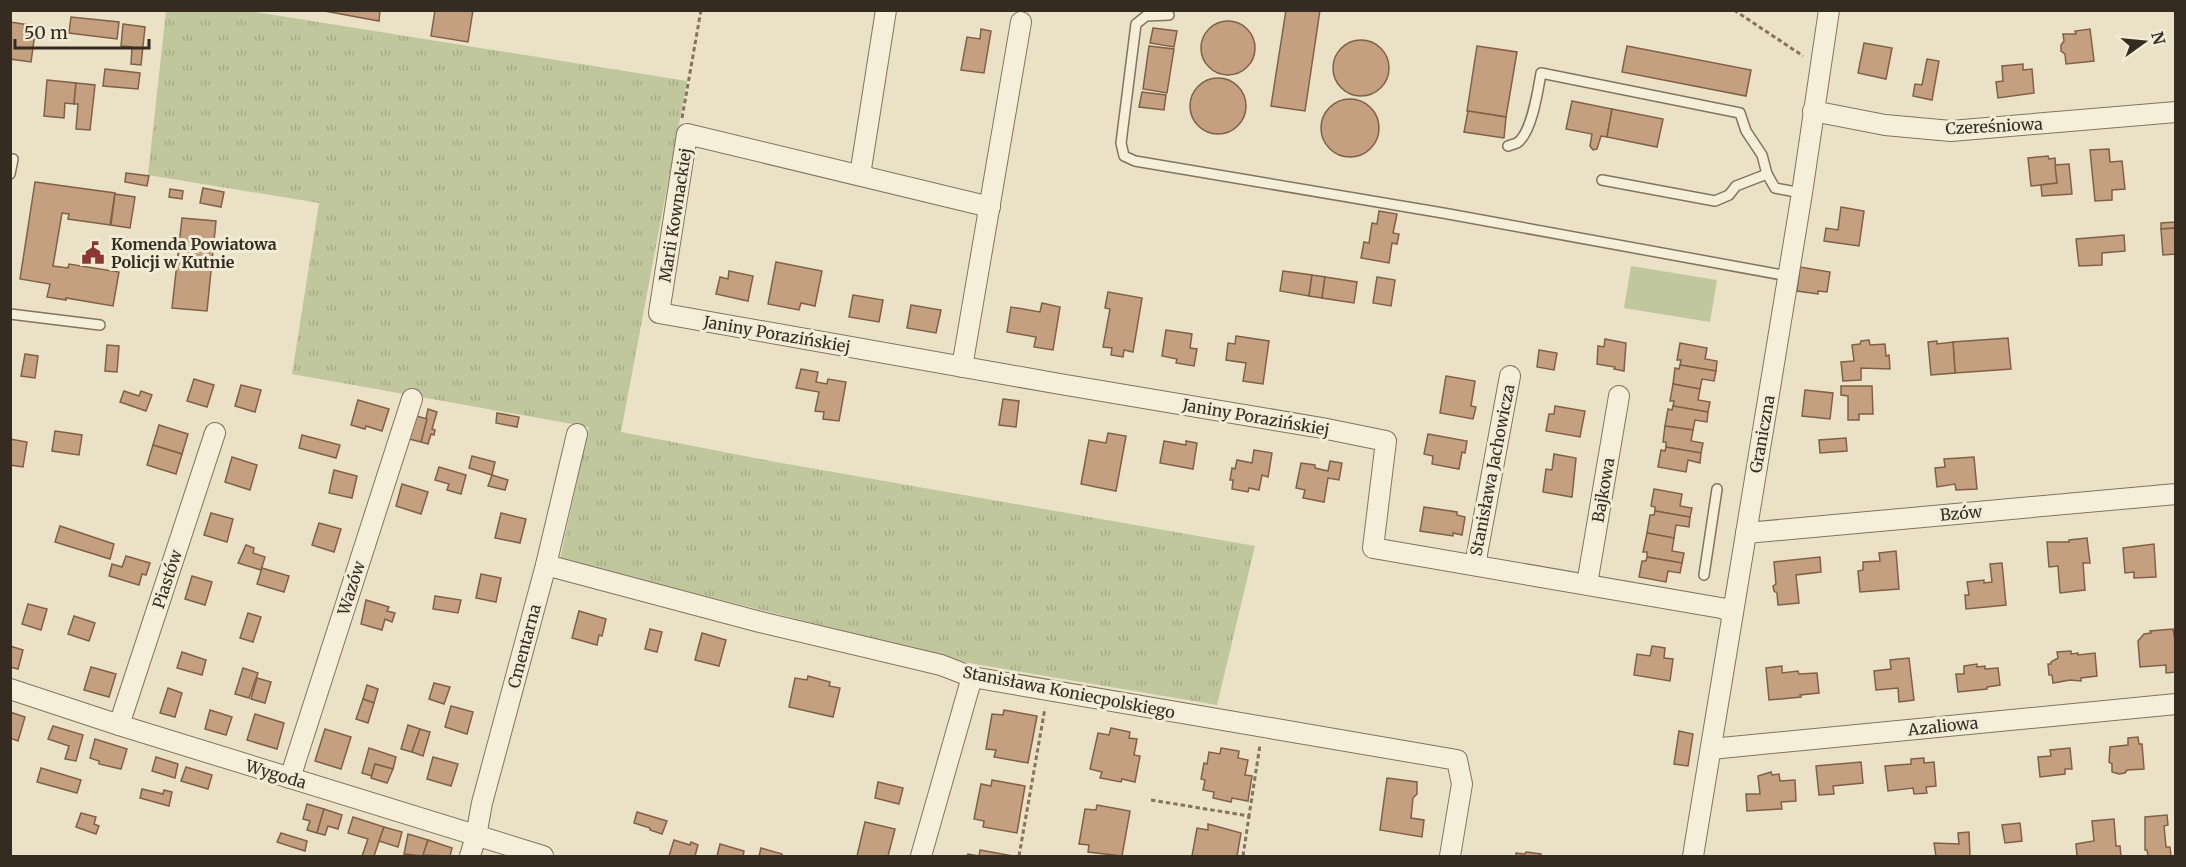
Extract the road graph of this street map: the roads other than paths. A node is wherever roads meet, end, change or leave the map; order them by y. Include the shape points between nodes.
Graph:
1 (886, 10) edge
2 (1829, 10) edge
3 (1169, 15) dead end
4 (1021, 22) dead end
5 (1813, 111) junction
6 (2175, 112) edge
7 (1508, 146) dead end
8 (10, 159) edge
9 (10, 174) edge
10 (1767, 174) junction
11 (860, 176) junction
12 (1602, 180) dead end
13 (1802, 193) junction
14 (990, 207) junction
15 (1788, 276) junction
16 (659, 313) joint
17 (10, 314) edge
18 (100, 325) dead end
19 (962, 367) junction
20 (1510, 376) dead end
21 (1619, 396) dead end
22 (412, 399) dead end
23 (215, 433) dead end
24 (577, 434) dead end
25 (1716, 489) dead end
26 (2175, 494) edge
27 (1746, 533) junction
28 (546, 565) junction
29 (1475, 565) junction
30 (1704, 575) dead end
31 (1587, 584) junction
32 (1732, 612) junction
33 (972, 677) junction
34 (10, 689) edge
35 (2175, 704) edge
36 (119, 725) junction
37 (1711, 749) junction
38 (290, 778) junction
39 (476, 836) junction
40 (470, 856) edge
41 (540, 856) edge
42 (921, 856) edge
43 (1450, 856) edge
44 (1693, 856) edge

1 - 11 street
2 - 5 street, Graniczna
3 - 15 lane via 1146,16 1136,24 1121,142 1124,156 1135,161
4 - 14 street
5 - 6 street, Czereśniowa via 1885,125 1952,131
5 - 13 street, Graniczna
7 - 10 lane via 1518,142 1527,130 1541,73 1740,113 1746,131 1762,155
8 - 9 lane
10 - 12 lane via 1736,186 1729,195 1715,201
10 - 13 lane via 1775,188
11 - 14 street
11 - 16 street, Marii Kownackiej via 687,134
13 - 15 street, Graniczna
14 - 19 street
15 - 27 street, Graniczna
16 - 19 street, Janiny Porazińskiej
17 - 18 lane
19 - 29 street, Janiny Porazińskiej via 1386,441 1372,548
20 - 29 street, Stanisława Jachowicza
21 - 31 street, Bajkowa
22 - 38 street, Wazów
23 - 36 street, Piastów
24 - 28 street, Cmentarna
25 - 30 lane
26 - 27 street, Bzów
27 - 32 street, Graniczna
28 - 33 street, Stanisława Koniecpolskiego via 941,665
28 - 39 street, Cmentarna
29 - 31 street, Janiny Porazińskiej
31 - 32 street, Janiny Porazińskiej
32 - 37 street, Graniczna
33 - 42 street
33 - 43 street, Stanisława Koniecpolskiego via 1457,760 1462,784
34 - 36 street, Wygoda
35 - 37 street, Azaliowa
36 - 38 street, Wygoda
37 - 44 street, Graniczna
38 - 39 street, Wygoda
39 - 40 street, Cmentarna
39 - 41 street, Wygoda

